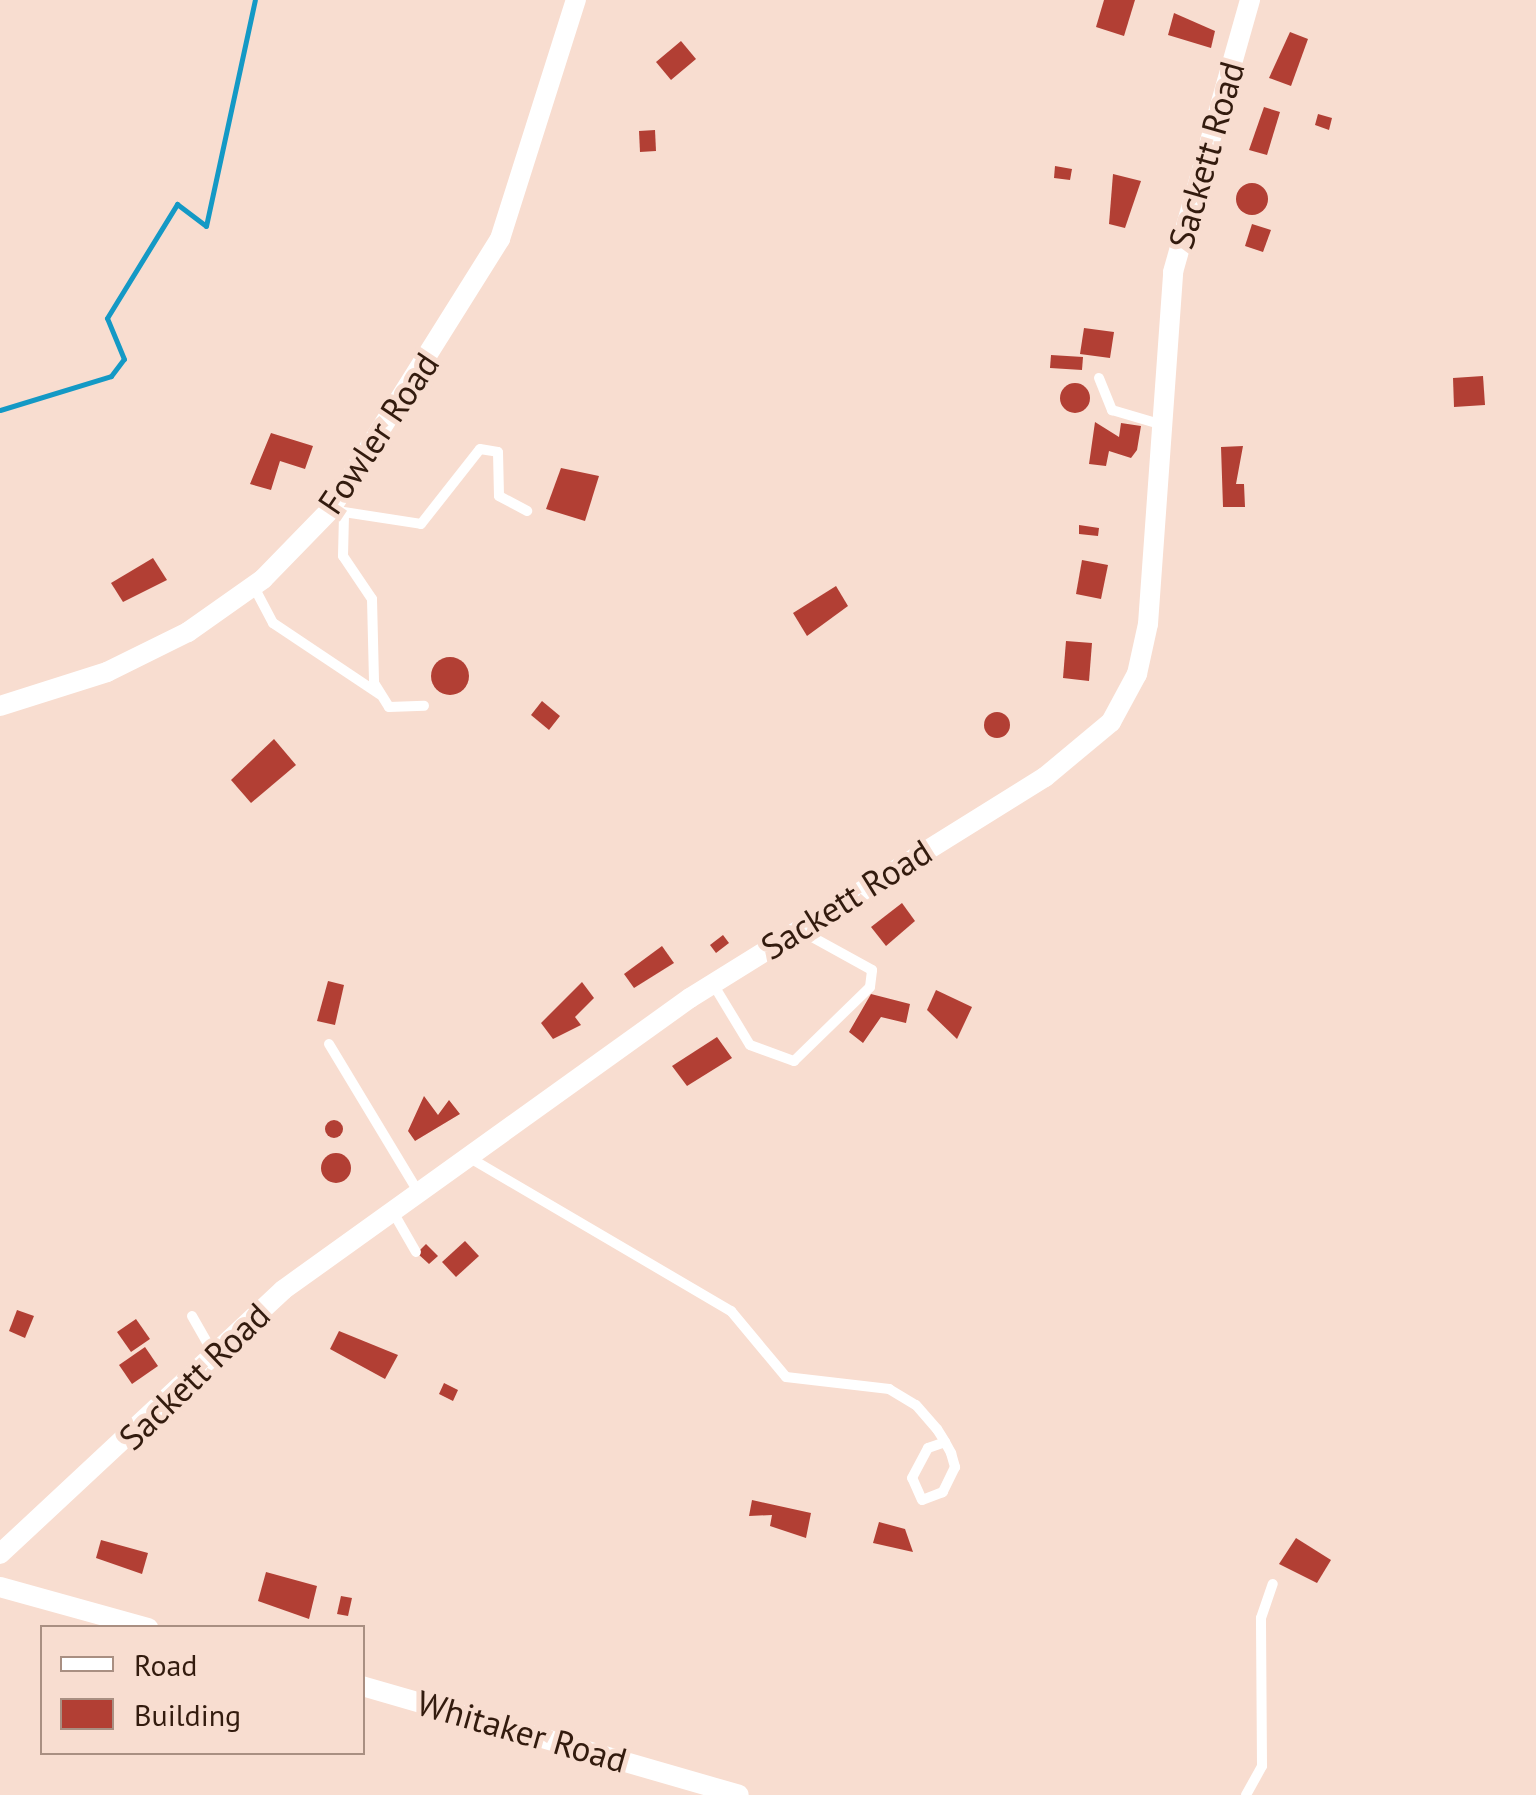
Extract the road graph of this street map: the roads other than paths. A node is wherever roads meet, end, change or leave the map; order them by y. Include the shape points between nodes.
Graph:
1 (576, 0) edge
2 (1250, 0) edge
3 (1099, 378) dead end
4 (1156, 422) junction
5 (527, 511) dead end
6 (337, 512) junction
7 (254, 586) junction
8 (380, 694) junction
9 (0, 706) edge
10 (424, 706) dead end
11 (796, 928) junction
12 (713, 984) junction
13 (329, 1044) dead end
14 (470, 1158) junction
15 (420, 1194) junction
16 (393, 1212) junction
17 (416, 1252) dead end
18 (192, 1316) dead end
19 (212, 1351) junction
20 (944, 1442) junction
21 (5, 1550) edge
22 (1273, 1584) dead end
23 (0, 1587) edge
24 (137, 1625) edge
25 (365, 1687) edge
26 (738, 1795) edge
27 (1246, 1795) edge

1 - 6 street, Fowler Road via 500,239
2 - 4 street, Sackett Road via 1172,272
3 - 4 lane via 1112,410
4 - 11 street, Sackett Road via 1148,624 1137,674 1111,722 1046,777
5 - 6 lane via 500,496 498,452 480,449 421,524
6 - 7 street, Fowler Road
6 - 8 lane via 344,556 372,599
7 - 8 lane via 273,624
7 - 9 street, Fowler Road via 148,654
8 - 10 lane via 389,707
11 - 12 street, Sackett Road
11 - 12 lane via 872,970 870,987 794,1061 750,1045
12 - 14 street, Sackett Road
13 - 15 lane
14 - 15 street, Sackett Road
14 - 20 lane via 731,1311 786,1377 889,1389
15 - 16 street, Sackett Road
16 - 17 lane
16 - 19 street, Sackett Road
18 - 19 lane
19 - 21 street, Sackett Road
20 - 20 lane via 955,1467 943,1492 922,1500 912,1478 928,1448
22 - 27 lane via 1262,1618 1262,1766
23 - 24 street
25 - 26 street, Whitaker Road

